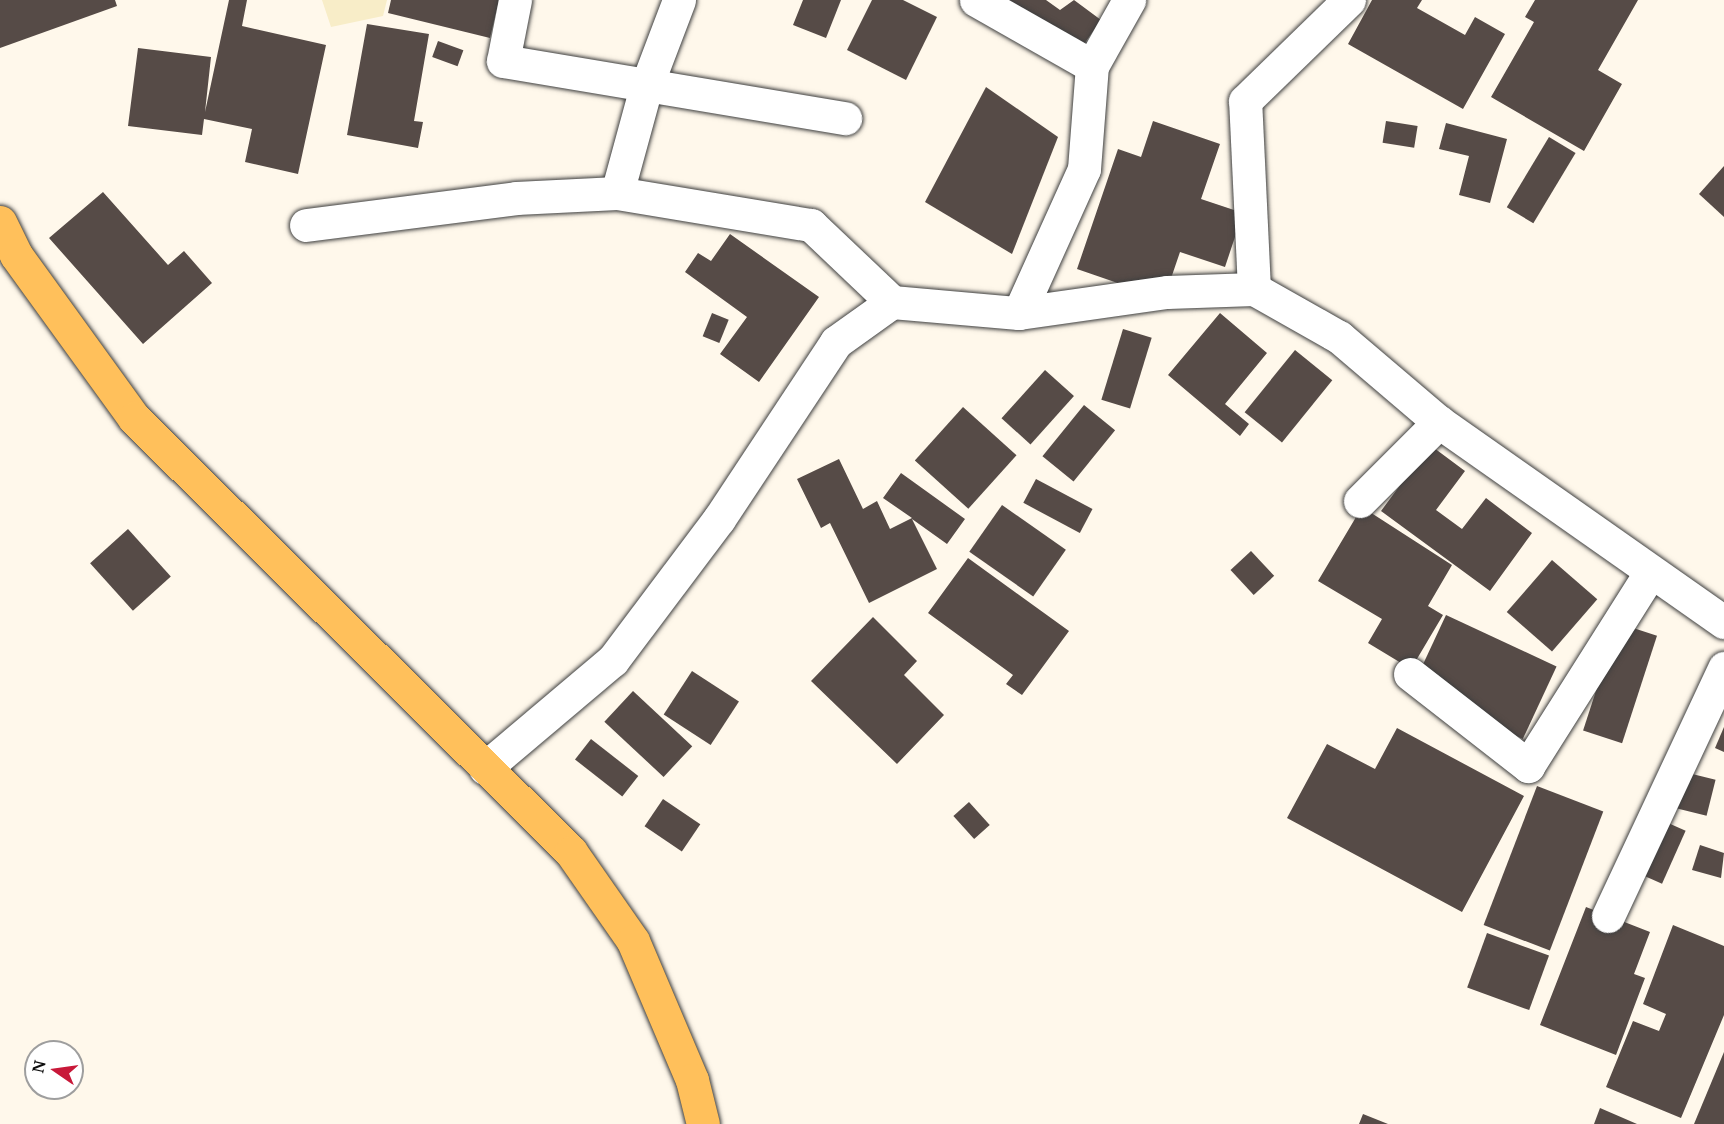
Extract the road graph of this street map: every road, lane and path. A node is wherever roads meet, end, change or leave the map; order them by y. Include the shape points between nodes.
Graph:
1 (515, 0) edge
2 (680, 0) edge
3 (976, 0) edge
4 (1129, 0) edge
5 (1349, 0) edge
6 (1092, 66) junction
7 (646, 87) junction
8 (845, 118) dead end
9 (617, 192) junction
10 (0, 222) edge
11 (306, 225) dead end
12 (1254, 289) junction
13 (892, 302) junction
14 (1019, 313) junction
15 (1439, 422) junction
16 (1360, 501) dead end
17 (1650, 573) junction
18 (1724, 622) edge
19 (1724, 668) edge
20 (1410, 674) dead end
21 (484, 768) junction
22 (1608, 916) dead end
23 (703, 1124) edge

1 - 7 street via 503,61
2 - 7 street
3 - 6 street
4 - 6 street
5 - 12 street via 1245,101
6 - 14 street via 1084,169
7 - 8 street
7 - 9 street
9 - 11 street via 516,198
9 - 13 street via 811,225
10 - 21 main road via 16,255 134,418
12 - 14 street via 1167,292
12 - 15 street via 1339,337
13 - 14 street
13 - 21 street via 836,342 719,519 613,660
15 - 16 street
15 - 17 street
17 - 18 street
17 - 20 street via 1528,766
19 - 22 street
21 - 23 main road via 571,852 633,941 692,1080

